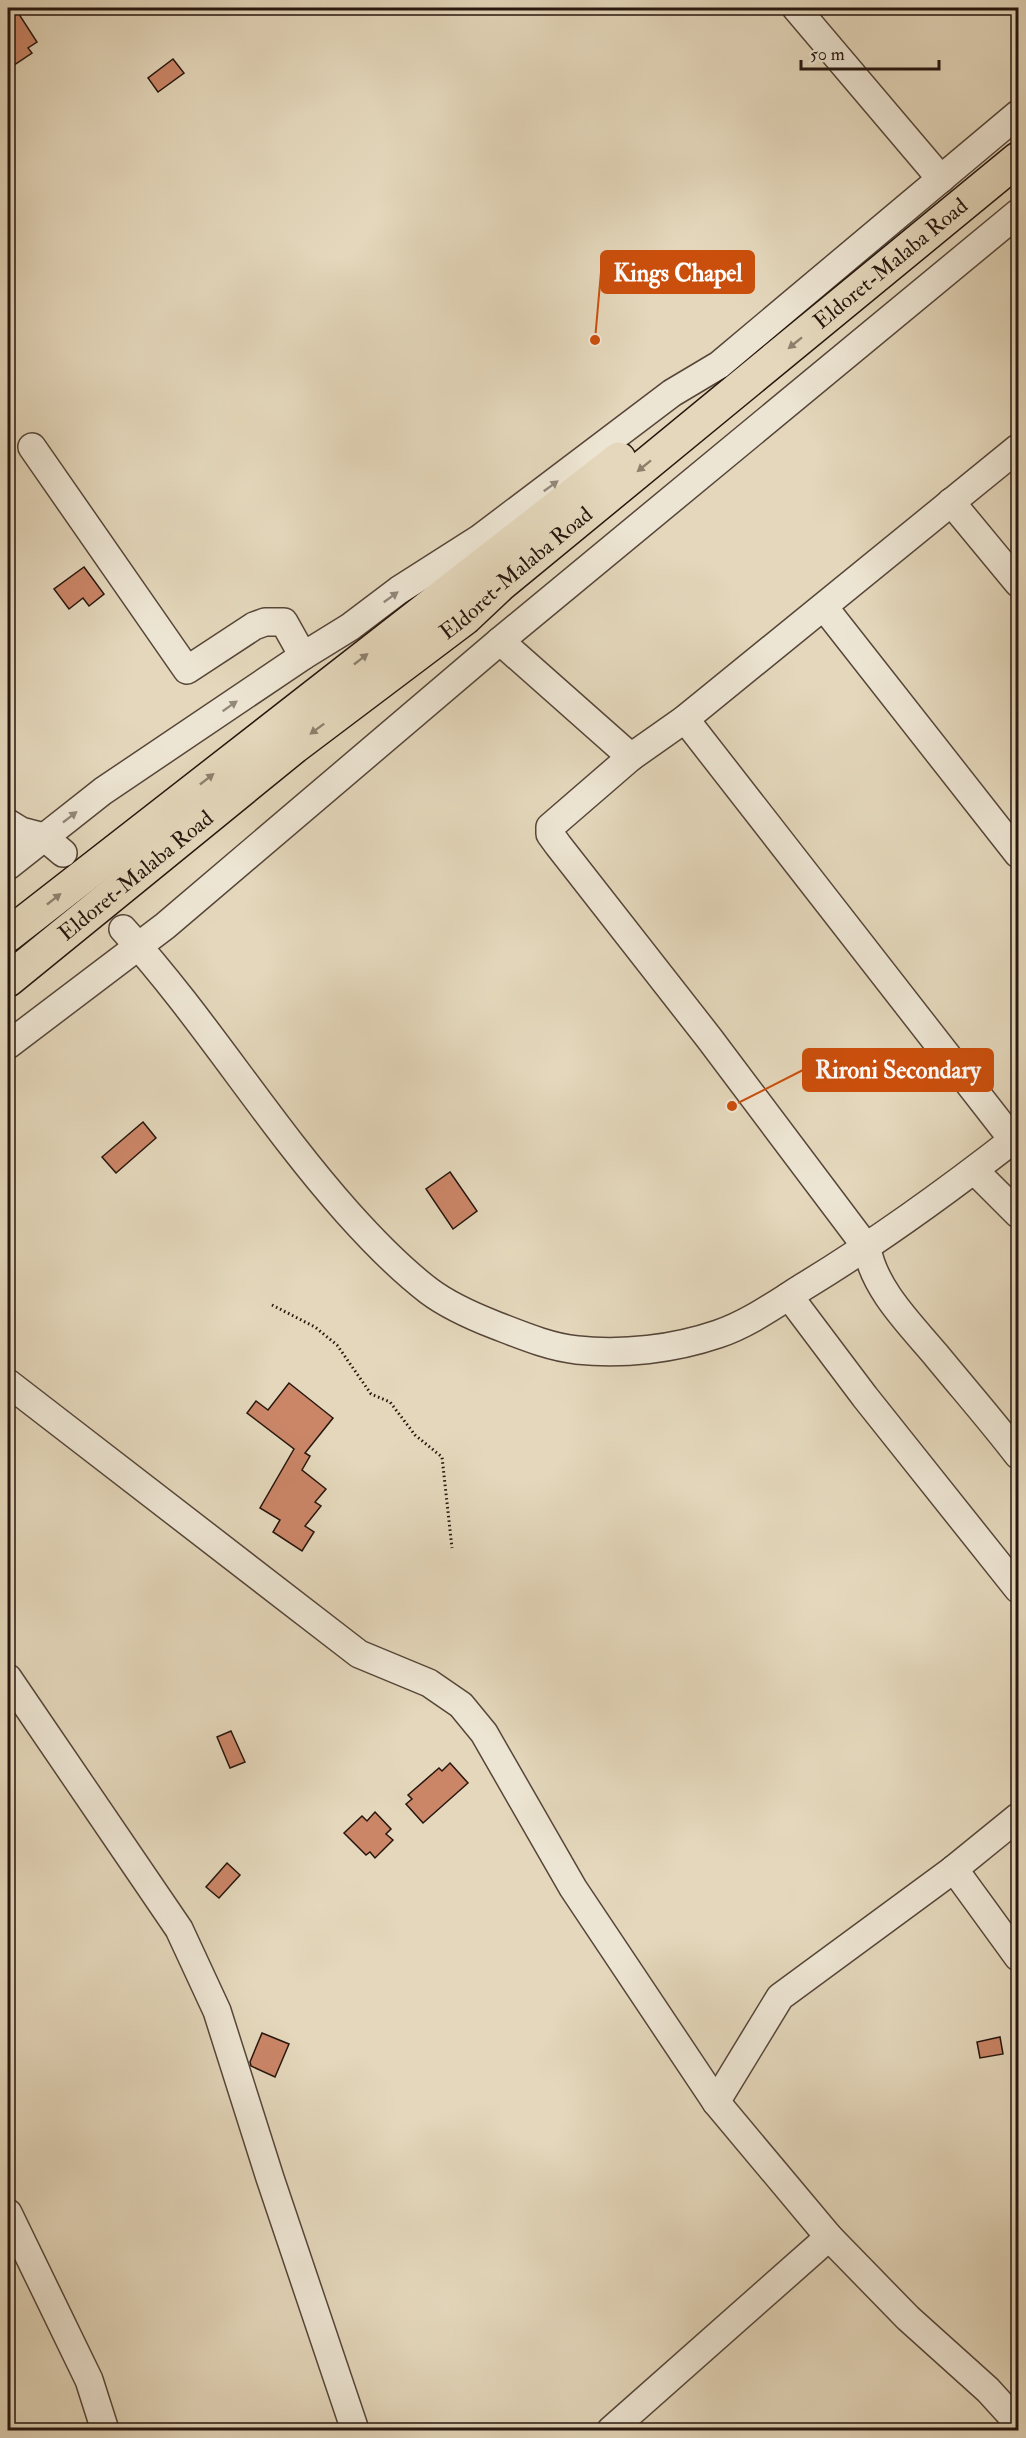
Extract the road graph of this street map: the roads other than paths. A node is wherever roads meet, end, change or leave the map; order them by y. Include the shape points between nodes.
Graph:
1 (796, 8) edge
2 (1018, 114) edge
3 (1018, 135) edge
4 (1018, 159) edge
5 (941, 179) junction
6 (1018, 213) edge
7 (32, 447) dead end
8 (1018, 448) edge
9 (951, 502) junction
10 (1018, 584) edge
11 (824, 607) junction
12 (500, 641) junction
13 (303, 656) junction
14 (685, 719) junction
15 (631, 757) junction
16 (8, 823) edge
17 (54, 845) junction
18 (1018, 854) edge
19 (8, 866) edge
20 (8, 935) edge
21 (131, 938) junction
22 (8, 980) edge
23 (8, 1045) edge
24 (1016, 1138) edge
25 (975, 1170) junction
26 (1018, 1214) edge
27 (867, 1248) junction
28 (789, 1296) junction
29 (8, 1383) edge
30 (1018, 1455) edge
31 (1018, 1588) edge
32 (8, 1678) edge
33 (1018, 1817) edge
34 (954, 1869) junction
35 (1018, 1957) edge
36 (716, 2102) junction
37 (8, 2213) edge
38 (829, 2237) junction
39 (1018, 2423) edge
40 (105, 2430) edge
41 (355, 2430) edge
42 (611, 2430) edge

1 - 5 street
2 - 5 street, Eldoret-Malaba Road
20 -> 3 highway, Eldoret-Malaba Road via 687,406
4 -> 22 highway, Eldoret-Malaba Road via 501,584 465,618 294,747
13 -> 5 street, Eldoret-Malaba Road via 479,540 672,393 719,365
6 - 12 street
7 - 13 street via 187,670 242,632 265,622 284,622
8 - 9 street
9 - 10 street
9 - 11 street
11 - 14 street
11 - 18 street
12 - 15 street
12 - 21 street
17 -> 13 street, Eldoret-Malaba Road via 103,791
14 - 15 street
14 - 24 street
15 - 27 street via 556,820 550,834
16 - 17 street
17 - 19 street, Eldoret-Malaba Road
21 - 23 street
21 - 28 street via 347,1212 404,1270 464,1313 575,1350 631,1352 719,1334
24 - 25 street
25 - 26 street
25 - 27 street
27 - 28 street
27 - 30 street via 878,1280 906,1320
28 - 31 street
29 - 36 street via 359,1654 429,1683 461,1705 484,1733 573,1888
32 - 41 street via 179,1929 218,2011
33 - 34 street
34 - 35 street
34 - 36 street via 780,1997
36 - 38 street
37 - 40 street via 89,2380
38 - 39 street
38 - 42 street

